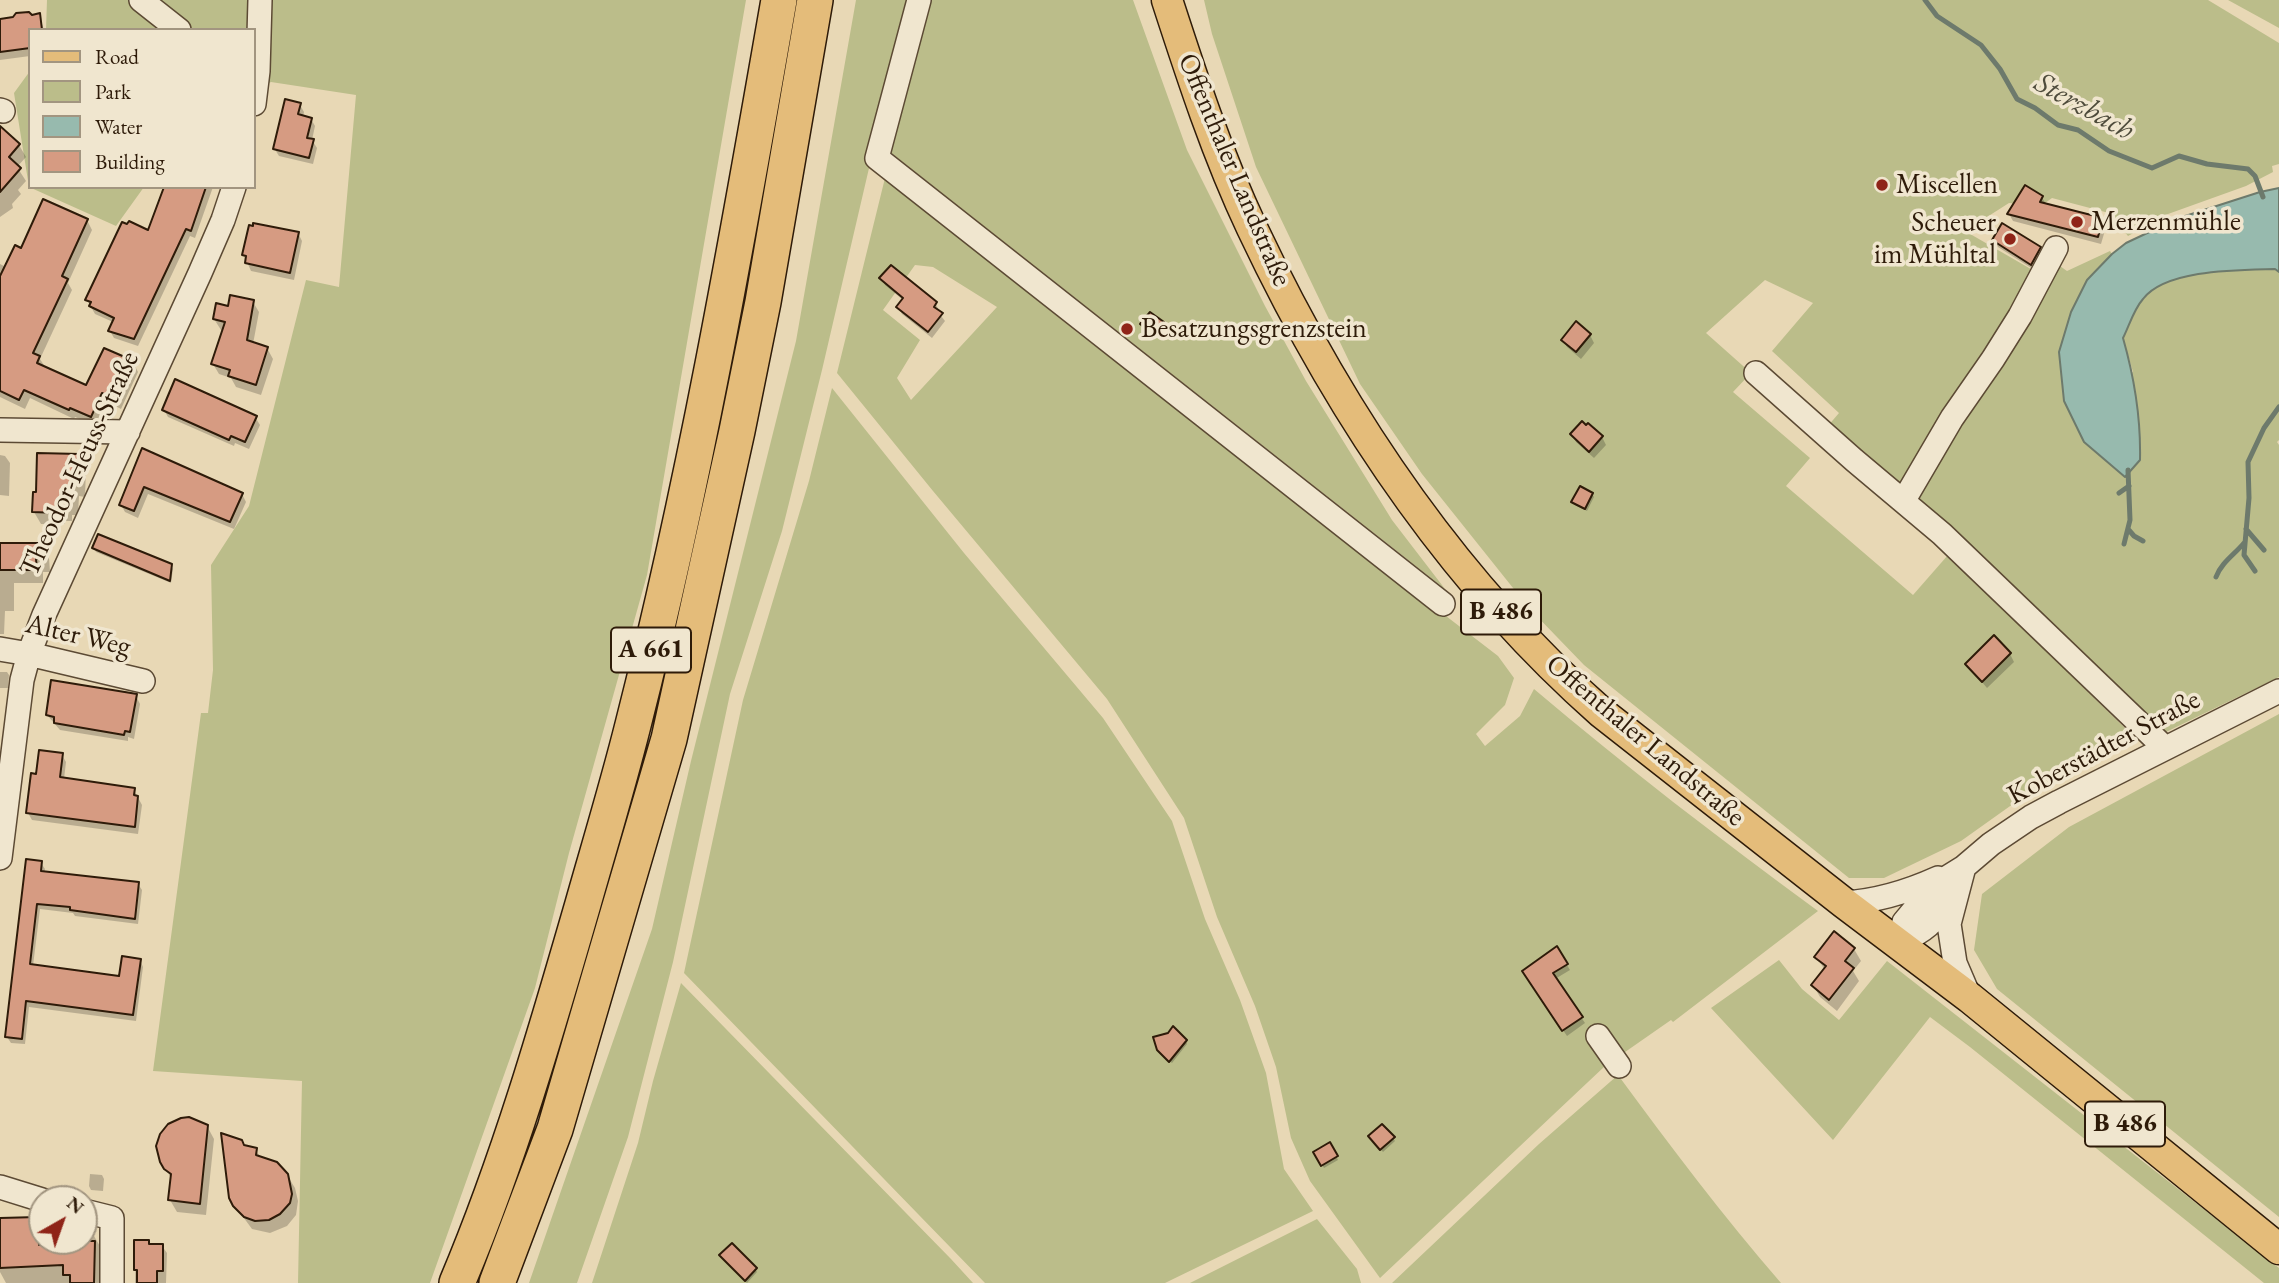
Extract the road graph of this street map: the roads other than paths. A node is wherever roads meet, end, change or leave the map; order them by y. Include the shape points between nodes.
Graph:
1 (141, 0) edge
2 (260, 0) edge
3 (779, 0) edge
4 (815, 0) edge
5 (919, 0) edge
6 (1167, 0) edge
7 (176, 28) edge
8 (256, 70) edge
9 (233, 189) edge
10 (2056, 248) dead end
11 (1756, 373) dead end
12 (0, 430) edge
13 (128, 432) junction
14 (1904, 500) junction
15 (1443, 604) dead end
16 (0, 649) edge
17 (29, 654) junction
18 (143, 681) dead end
19 (2279, 691) edge
20 (2165, 748) junction
21 (0, 858) edge
22 (1964, 867) junction
23 (1844, 903) junction
24 (1898, 944) junction
25 (1970, 998) junction
26 (1598, 1036) dead end
27 (1619, 1066) dead end
28 (0, 1187) edge
29 (28, 1196) edge
30 (98, 1214) edge
31 (2279, 1249) edge
32 (111, 1283) edge
33 (457, 1283) edge
34 (496, 1283) edge

1 - 7 street
2 - 8 street
3 - 33 highway, A 661 via 697,441 634,722 519,1118
4 - 34 highway, A 661 via 737,432 668,739 555,1129
5 - 15 street via 877,158
6 - 23 main road, Offenthaler Landstraße / B 486 via 1198,95 1251,226 1341,396 1411,502 1483,592 1572,687
9 - 13 street, Theodor-Heuss-Straße
10 - 14 street via 2015,325
11 - 14 street
12 - 13 street
13 - 17 street, Theodor-Heuss-Straße
14 - 20 street
16 - 17 street, Alter Weg
17 - 18 street, Alter Weg
17 - 21 street, Theodor-Heuss-Straße
19 - 20 street, Koberstädter Straße
20 - 22 street, Koberstädter Straße via 2031,817
22 - 23 street via 1890,897
22 - 24 street via 1936,919
22 - 25 street via 1949,924 1955,963
23 - 24 main road, Offenthaler Landstraße / B 486
24 - 25 main road, Offenthaler Landstraße / B 486
25 - 31 main road, Offenthaler Landstraße / B 486
26 - 27 street
28 - 29 street
30 - 32 street via 112,1217

